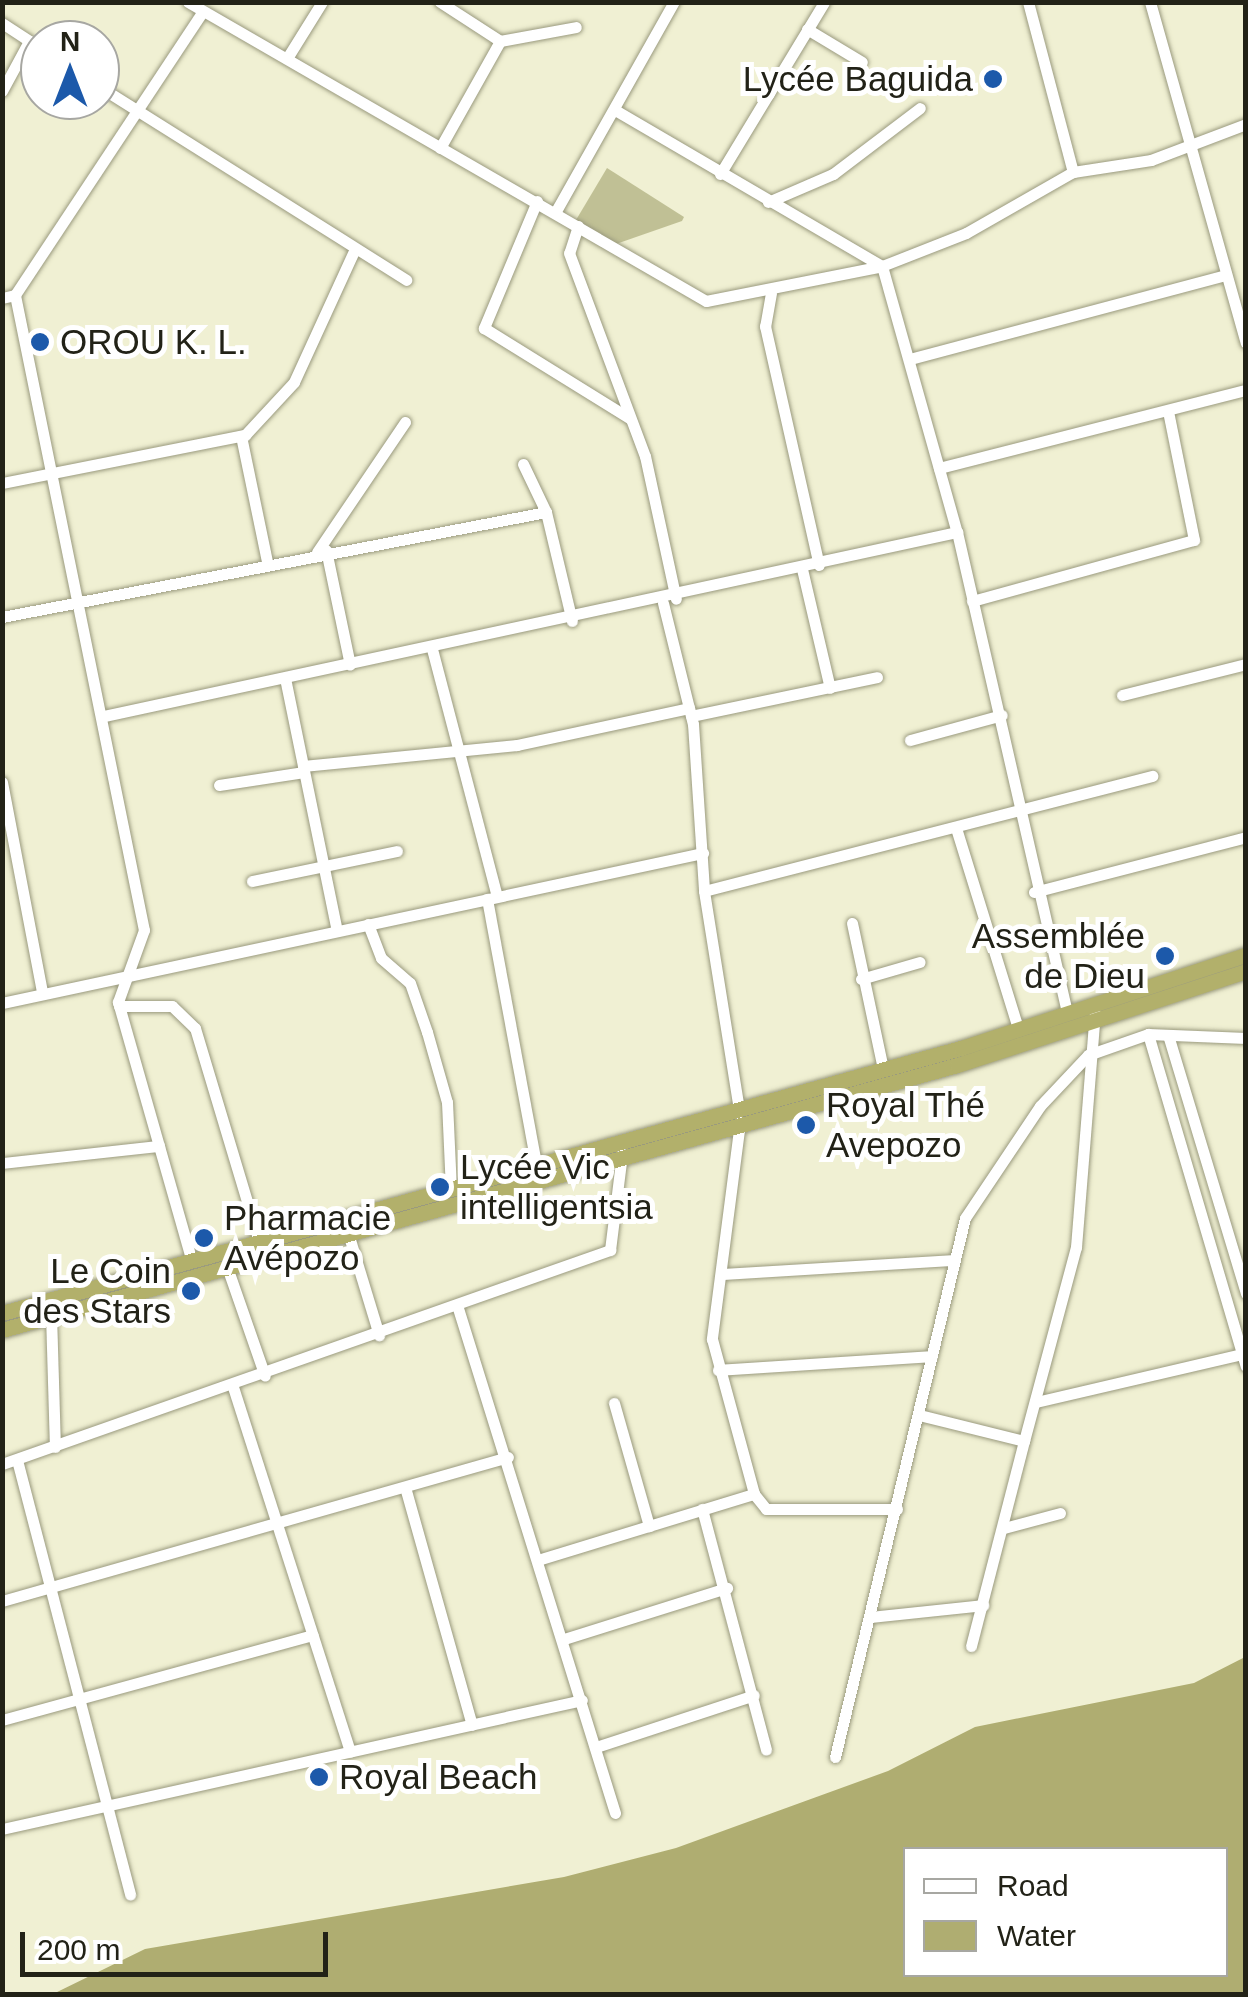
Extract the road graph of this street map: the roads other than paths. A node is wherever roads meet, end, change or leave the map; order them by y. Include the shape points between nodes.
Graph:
1 (188, 2) edge
2 (322, 2) edge
3 (440, 2) edge
4 (674, 2) edge
5 (824, 2) edge
6 (1028, 2) edge
7 (1150, 2) edge
8 (202, 12) junction
9 (576, 27) dead end
10 (808, 29) junction
11 (500, 40) junction
12 (289, 55) junction
13 (862, 62) dead end
14 (20, 65) edge
15 (2, 91) edge
16 (120, 100) edge
17 (920, 108) dead end
18 (136, 110) junction
19 (614, 110) junction
20 (1246, 124) edge
21 (440, 148) junction
22 (1189, 148) junction
23 (1073, 172) junction
24 (720, 174) junction
25 (537, 201) junction
26 (768, 202) junction
27 (556, 211) junction
28 (578, 226) junction
29 (353, 253) junction
30 (882, 266) junction
31 (1226, 275) junction
32 (406, 280) dead end
33 (771, 293) junction
34 (9, 296) edge
35 (1246, 342) edge
36 (910, 359) junction
37 (1246, 390) edge
38 (1168, 411) junction
39 (628, 418) junction
40 (405, 422) dead end
41 (241, 436) junction
42 (522, 464) dead end
43 (939, 468) junction
44 (56, 473) junction
45 (2, 484) edge
46 (546, 512) junction
47 (957, 532) junction
48 (321, 551) junction
49 (267, 562) junction
50 (819, 565) junction
51 (802, 570) junction
52 (676, 599) junction
53 (82, 601) junction
54 (972, 601) junction
55 (662, 602) junction
56 (2, 617) edge
57 (572, 621) junction
58 (432, 648) junction
59 (1246, 664) edge
60 (350, 665) junction
61 (876, 676) dead end
62 (285, 678) junction
63 (830, 688) junction
64 (1122, 694) dead end
65 (690, 712) junction
66 (1002, 715) junction
67 (104, 716) junction
68 (910, 740) dead end
69 (459, 751) junction
70 (304, 769) junction
71 (1152, 776) dead end
72 (2, 782) edge
73 (220, 785) dead end
74 (1015, 812) junction
75 (956, 828) junction
76 (1246, 837) edge
77 (398, 851) dead end
78 (703, 853) junction
79 (324, 868) junction
80 (252, 880) dead end
81 (704, 891) junction
82 (1034, 892) junction
83 (492, 897) junction
84 (852, 923) dead end
85 (368, 924) junction
86 (338, 931) junction
87 (1246, 955) edge
88 (920, 962) dead end
89 (1246, 971) edge
90 (123, 976) junction
91 (861, 979) junction
92 (42, 992) junction
93 (2, 1002) edge
94 (1093, 1003) junction
95 (119, 1006) junction
96 (1067, 1011) junction
97 (1098, 1020) junction
98 (1018, 1028) junction
99 (1148, 1034) junction
100 (1168, 1035) junction
101 (1246, 1038) edge
102 (1088, 1055) junction
103 (882, 1064) junction
104 (739, 1112) junction
105 (159, 1146) junction
106 (622, 1154) junction
107 (2, 1163) edge
108 (536, 1163) junction
109 (451, 1189) junction
110 (348, 1232) junction
111 (259, 1242) junction
112 (954, 1260) junction
113 (192, 1262) junction
114 (228, 1267) junction
115 (724, 1274) junction
116 (1246, 1292) edge
117 (457, 1305) junction
118 (2, 1313) edge
119 (51, 1314) junction
120 (2, 1330) edge
121 (379, 1335) junction
122 (932, 1356) junction
123 (1244, 1360) edge
124 (718, 1370) junction
125 (265, 1376) junction
126 (233, 1387) junction
127 (1036, 1402) junction
128 (614, 1403) dead end
129 (919, 1415) junction
130 (1024, 1441) junction
131 (56, 1447) junction
132 (508, 1458) junction
133 (17, 1460) junction
134 (2, 1464) edge
135 (404, 1488) junction
136 (754, 1494) junction
137 (702, 1509) junction
138 (897, 1509) junction
139 (1060, 1514) dead end
140 (278, 1524) junction
141 (649, 1526) junction
142 (1004, 1528) junction
143 (541, 1559) junction
144 (52, 1588) junction
145 (727, 1588) junction
146 (2, 1602) edge
147 (983, 1605) junction
148 (871, 1617) junction
149 (313, 1635) junction
150 (564, 1640) junction
151 (972, 1646) dead end
152 (754, 1695) junction
153 (82, 1697) junction
154 (582, 1700) junction
155 (2, 1720) edge
156 (472, 1725) junction
157 (596, 1746) junction
158 (766, 1750) dead end
159 (350, 1752) junction
160 (835, 1757) dead end
161 (108, 1806) junction
162 (615, 1813) dead end
163 (2, 1829) edge
164 (130, 1895) dead end

1 - 8 street
2 - 12 street
3 - 11 street
4 - 19 street
5 - 10 street
6 - 23 street
7 - 22 street
8 - 12 street
8 - 18 street
9 - 11 street
10 - 13 street
10 - 24 street
11 - 21 street
12 - 21 street
14 - 15 street
16 - 18 street
17 - 26 street via 833,174
18 - 29 street
18 - 34 street
19 - 24 street
19 - 27 street
20 - 22 street
21 - 25 street
22 - 23 street
22 - 31 street
23 - 30 street via 966,234
24 - 26 street
25 - 27 street
25 - 39 street via 484,328
26 - 30 street
27 - 28 street
28 - 33 street via 690,296
28 - 39 street via 569,253
29 - 32 street
29 - 41 street via 294,382
30 - 33 street
30 - 36 street
31 - 35 street
31 - 36 street
33 - 50 street via 765,326
34 - 44 street
36 - 43 street
37 - 38 street
38 - 43 street
38 - 54 street via 1194,540
39 - 52 street
40 - 48 street
41 - 44 street
41 - 49 street
42 - 46 street
43 - 47 street
44 - 45 street
44 - 53 street
46 - 48 street
46 - 57 street
47 - 50 street
47 - 54 street
48 - 49 street
48 - 60 street
49 - 53 street
50 - 51 street
51 - 52 street
51 - 63 street
52 - 55 street
53 - 56 street
53 - 67 street
54 - 66 street
55 - 57 street
55 - 65 street
57 - 58 street
58 - 60 street
58 - 69 street
59 - 64 street
60 - 62 street
61 - 63 street
62 - 67 street
62 - 70 street
63 - 65 street
65 - 69 street
65 - 78 street
66 - 68 street
66 - 74 street
67 - 90 street via 144,930
69 - 70 street
69 - 83 street
70 - 73 street
70 - 79 street
71 - 74 street
72 - 92 street
74 - 75 street
74 - 82 street
75 - 81 street
75 - 98 street
76 - 82 street
77 - 79 street
78 - 81 street
78 - 83 street
79 - 80 street
79 - 86 street
81 - 104 street
82 - 96 street
83 - 85 street
83 - 108 street
84 - 91 street
85 - 86 street
85 - 109 street via 381,958 410,983 427,1032 448,1102
86 - 90 street
87 - 94 highway
88 - 91 street
89 - 97 highway
90 - 92 street
90 - 95 street
91 - 103 street
92 - 93 street
94 - 96 highway
94 - 97 street
95 - 105 street
95 - 111 street via 172,1006 194,1028
96 - 98 highway
97 - 102 street
97 - 104 highway
98 - 103 highway
99 - 100 street
99 - 102 street
99 - 123 street
100 - 101 street
100 - 116 street
102 - 112 street via 1009,1150 966,1218
102 - 127 street via 1076,1247
103 - 104 highway
104 - 106 highway
104 - 108 highway
104 - 115 street
105 - 107 street
105 - 113 street
106 - 110 highway
106 - 117 street via 610,1250
108 - 109 highway
109 - 111 highway
110 - 114 highway
110 - 121 street
111 - 113 highway
112 - 115 street
112 - 122 street
113 - 118 highway
114 - 119 highway
114 - 125 street
115 - 124 street via 713,1324
117 - 121 street
117 - 132 street
119 - 120 highway
119 - 131 street
121 - 125 street
122 - 124 street
122 - 129 street
123 - 127 street
124 - 136 street
125 - 126 street
126 - 131 street
126 - 140 street
127 - 130 street
128 - 141 street
129 - 130 street
129 - 138 street
130 - 142 street
131 - 133 street
132 - 135 street
132 - 143 street
133 - 134 street
133 - 144 street
135 - 140 street
135 - 156 street
136 - 137 street
136 - 138 street via 766,1509
137 - 141 street
137 - 145 street
138 - 148 street
139 - 142 street
140 - 144 street
140 - 149 street
141 - 143 street
142 - 147 street
143 - 150 street
144 - 146 street
144 - 153 street
145 - 150 street
145 - 152 street
147 - 148 street
147 - 151 street
148 - 160 street
149 - 153 street
149 - 159 street
150 - 154 street
152 - 157 street
152 - 158 street
153 - 155 street
153 - 161 street
154 - 156 street
154 - 157 street
156 - 159 street
157 - 162 street
159 - 161 street
161 - 163 street
161 - 164 street

